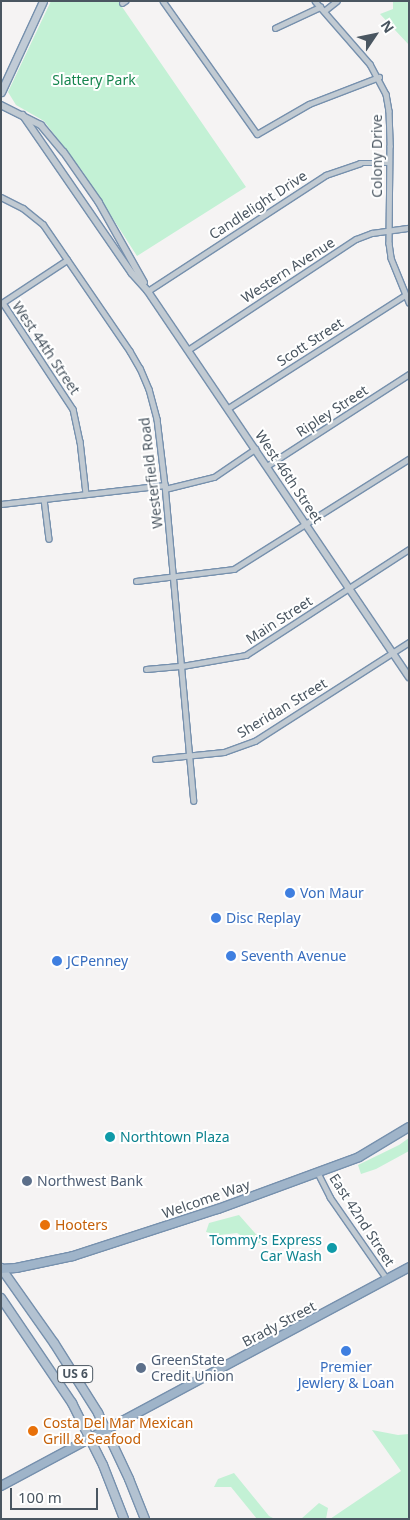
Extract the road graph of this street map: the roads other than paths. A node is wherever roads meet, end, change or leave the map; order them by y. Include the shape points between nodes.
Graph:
1 (42, 1) edge
2 (164, 1) edge
3 (315, 1) edge
4 (337, 1) edge
5 (322, 9) junction
6 (275, 28) dead end
7 (378, 77) junction
8 (1, 92) edge
9 (1, 105) edge
10 (23, 115) junction
11 (390, 163) junction
12 (1, 196) edge
13 (409, 228) edge
14 (388, 230) junction
15 (67, 260) junction
16 (148, 291) junction
17 (406, 295) junction
18 (409, 302) edge
19 (2, 304) edge
20 (188, 350) junction
21 (409, 374) edge
22 (227, 409) junction
23 (255, 449) junction
24 (409, 459) edge
25 (267, 466) junction
26 (165, 487) junction
27 (86, 494) junction
28 (44, 499) junction
29 (1, 504) edge
30 (306, 524) junction
31 (49, 539) dead end
32 (409, 549) edge
33 (174, 577) junction
34 (136, 581) dead end
35 (350, 588) junction
36 (409, 642) edge
37 (392, 652) junction
38 (182, 666) junction
39 (146, 669) dead end
40 (409, 677) edge
41 (190, 755) junction
42 (155, 759) dead end
43 (194, 801) dead end
44 (409, 1127) edge
45 (318, 1174) junction
46 (409, 1267) edge
47 (2, 1269) edge
48 (387, 1279) junction
49 (1, 1298) edge
50 (107, 1430) junction
51 (90, 1438) junction
52 (1, 1486) edge
53 (124, 1519) edge
54 (145, 1519) edge

1 - 8 main road
2 - 7 street via 257,134 309,104
3 - 5 street, Colony Drive
4 - 5 street
5 - 6 street
5 - 7 street, Colony Drive
7 - 11 street, Colony Drive via 389,111
9 - 10 street, West 46th Street
10 - 16 street, West 46th Street via 132,273
10 - 16 street, West 46th Street via 42,125 99,202
11 - 14 street, Colony Drive
11 - 16 street, Candlelight Drive via 360,163 326,175
12 - 15 street, Westerfield Road via 43,224
13 - 14 street, Western Avenue
14 - 17 street, Colony Drive via 391,258
14 - 20 street, Western Avenue via 356,239
15 - 19 street
15 - 26 street, Westerfield Road via 140,368 150,389
16 - 20 street, West 46th Street
17 - 18 street, Colony Drive
17 - 22 street, Scott Street
19 - 27 street, West 44th Street via 73,409
20 - 22 street, West 46th Street
21 - 25 street, Ripley Street
22 - 23 street, West 46th Street
23 - 25 street, West 46th Street
23 - 26 street via 214,477 190,485
24 - 30 street
25 - 30 street, West 46th Street
26 - 27 street
26 - 33 street, Westerfield Road
27 - 28 street
28 - 29 street
28 - 31 street
30 - 33 street via 234,569
30 - 35 street, West 46th Street
32 - 35 street, Main Street
33 - 34 street
33 - 38 street, Westerfield Road
35 - 37 street, West 46th Street
35 - 38 street, Main Street via 246,655
36 - 37 street, Sheridan Street
37 - 40 street, West 46th Street
37 - 41 street, Sheridan Street via 255,741 224,752
38 - 39 street, Main Street
38 - 41 street, Westerfield Road
41 - 42 street, Sheridan Street
41 - 43 street, Westerfield Road
44 - 45 highway, Welcome Way via 359,1157
45 - 47 highway, Welcome Way via 73,1256
45 - 48 street, East 42nd Street via 330,1197
46 - 48 highway, Brady Street
47 - 50 main road, US 6 via 77,1377
48 - 50 highway, Brady Street
49 - 51 main road, US 6 via 48,1366
50 - 51 highway, Brady Street
50 - 54 main road, US 6
51 - 52 highway, Brady Street
51 - 53 main road, US 6

